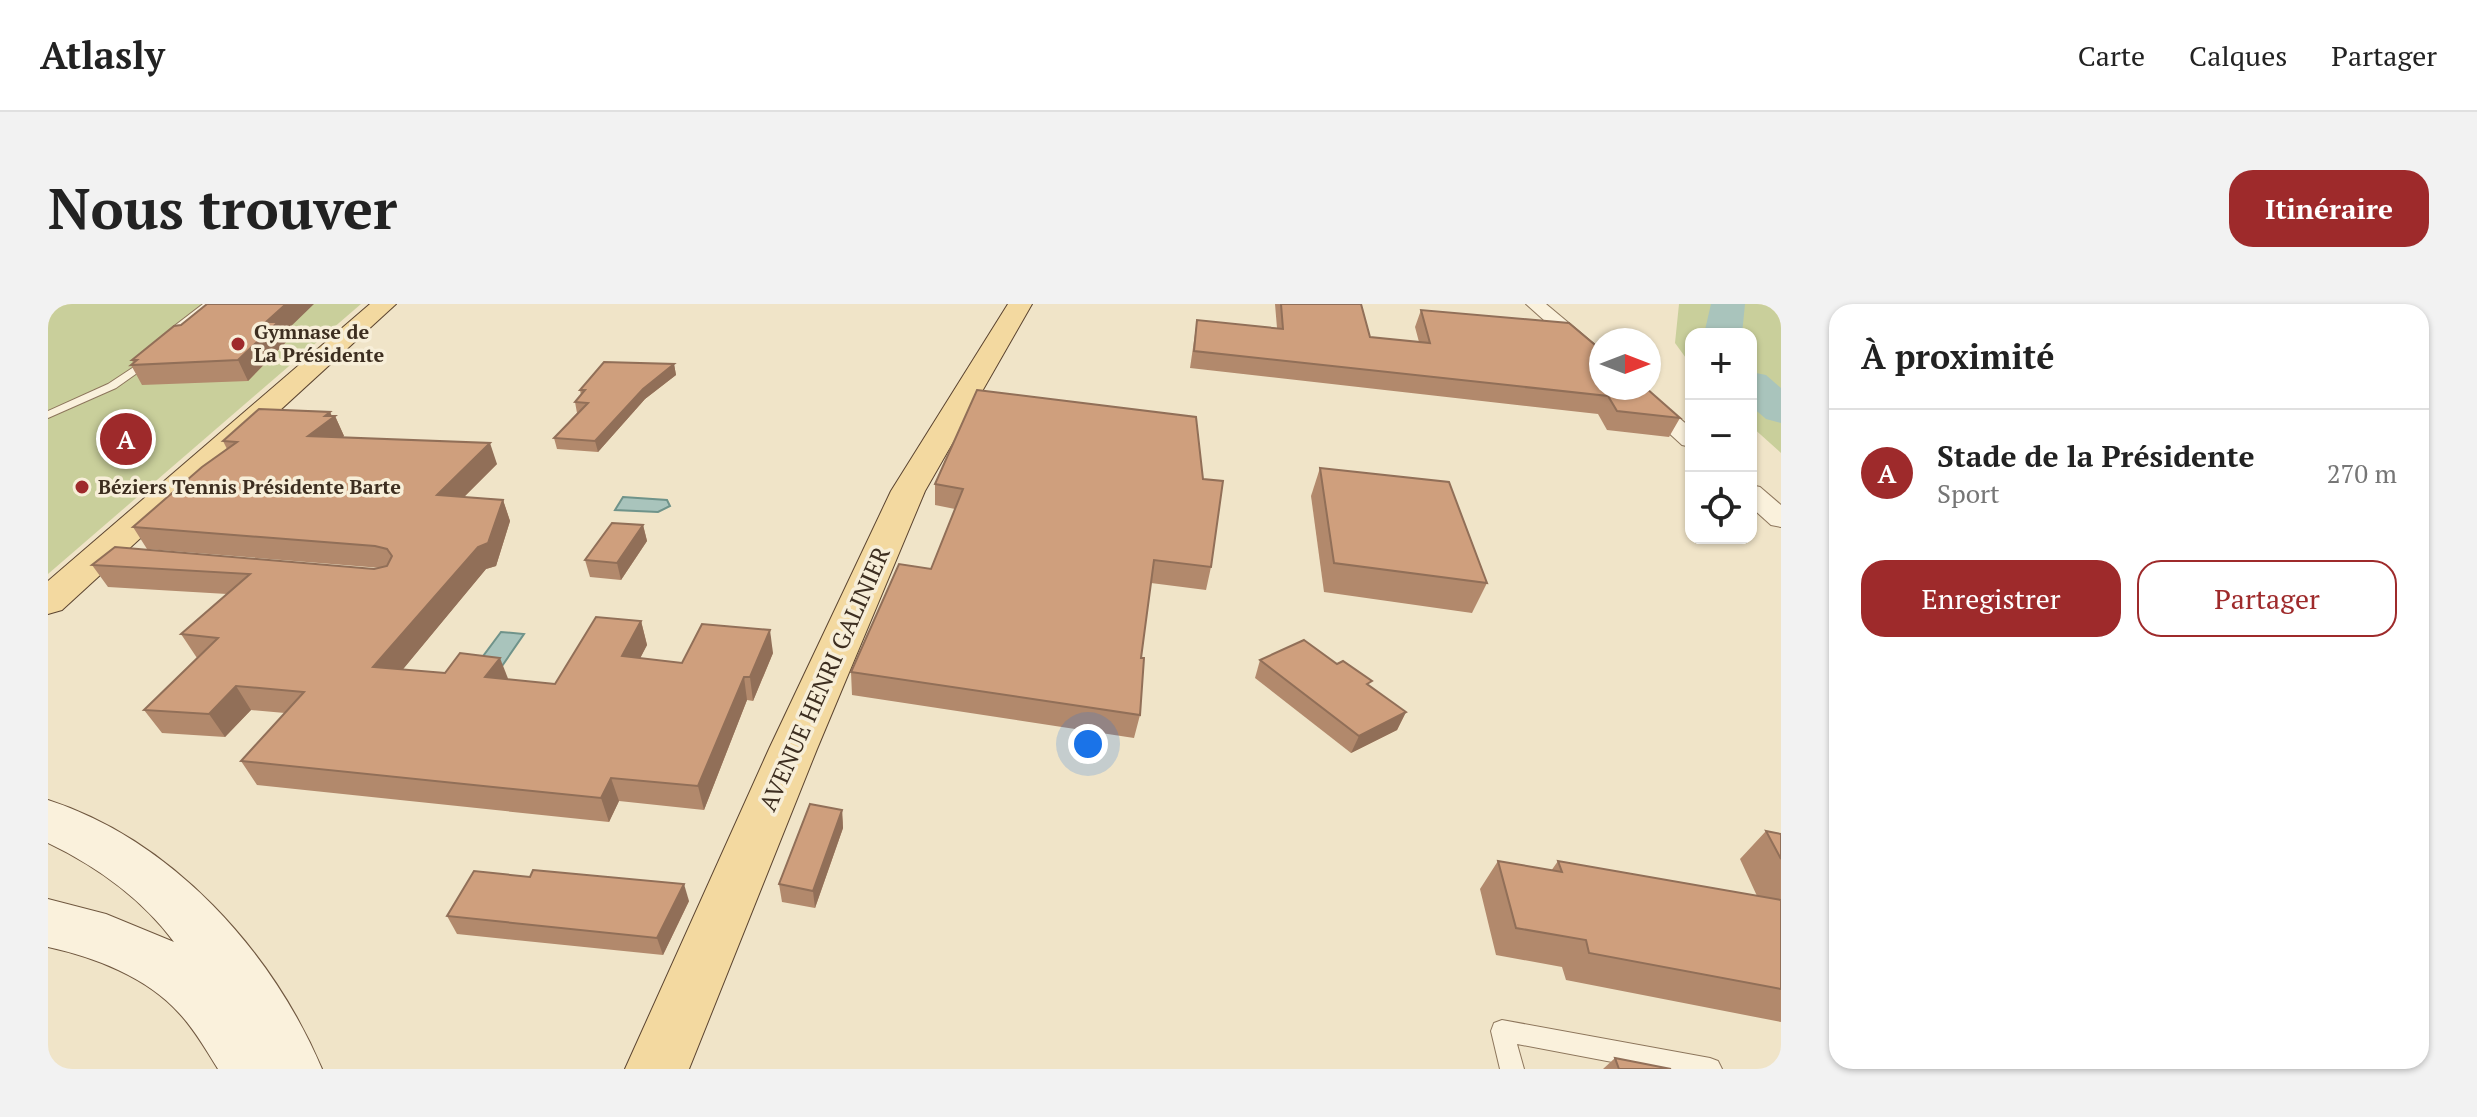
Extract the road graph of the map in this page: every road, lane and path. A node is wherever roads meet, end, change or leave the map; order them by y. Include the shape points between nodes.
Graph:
1 (208, 304) edge
2 (384, 304) edge
3 (1020, 304) edge
4 (1535, 304) edge
5 (1589, 351) edge
6 (1645, 400) edge
7 (48, 415) edge
8 (1685, 435) edge
9 (1757, 498) edge
10 (1781, 519) edge
11 (99, 557) junction
12 (131, 559) edge
13 (48, 602) edge
14 (48, 820) edge
15 (48, 923) edge
16 (252, 1069) edge
17 (290, 1069) edge
18 (657, 1069) edge
19 (1512, 1069) edge
20 (1710, 1069) edge

1 - 7 lane via 176,329 161,352 142,367
2 - 11 main road
3 - 18 main road, AVENUE HENRI GALINIER via 908,491
4 - 5 street
6 - 8 street
9 - 10 street
11 - 12 street
11 - 13 main road
14 - 17 main road via 106,847 177,903 258,1007
15 - 16 main road via 138,952 196,989
19 - 20 lane via 1502,1031

